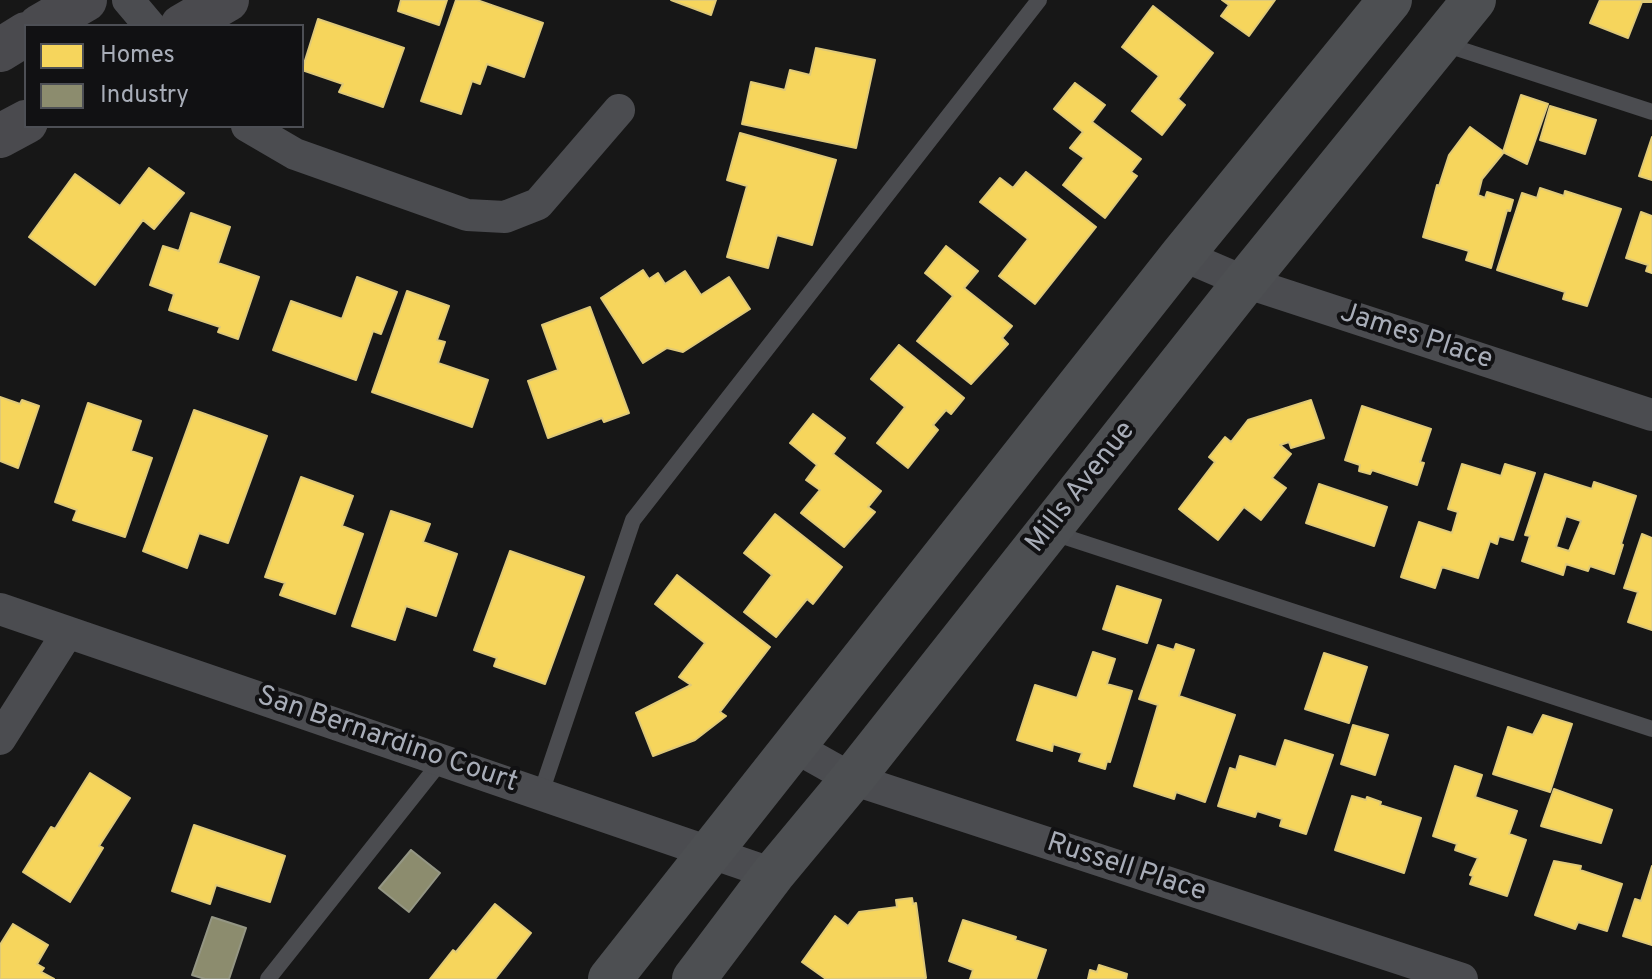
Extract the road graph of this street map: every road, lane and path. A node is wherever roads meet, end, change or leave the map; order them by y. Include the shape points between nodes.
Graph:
1 (85, 0) edge
2 (128, 0) edge
3 (227, 0) edge
4 (1039, 0) edge
5 (1390, 0) edge
6 (1474, 0) edge
7 (43, 24) edge
8 (148, 24) edge
9 (185, 24) edge
10 (24, 35) edge
11 (1439, 43) junction
12 (0, 50) edge
13 (619, 110) dead end
14 (1652, 112) edge
15 (24, 123) edge
16 (250, 128) edge
17 (0, 136) edge
18 (1182, 255) junction
19 (1245, 282) junction
20 (1652, 415) edge
21 (1048, 531) junction
22 (0, 609) edge
23 (68, 632) junction
24 (1652, 729) edge
25 (0, 739) edge
26 (795, 747) junction
27 (442, 760) junction
28 (852, 779) junction
29 (541, 793) junction
30 (709, 852) junction
31 (773, 874) junction
32 (268, 979) edge
33 (610, 979) edge
34 (694, 979) edge
35 (1462, 979) edge

1 - 7 main road
2 - 8 street
3 - 9 main road
4 - 29 lane via 633,520
5 - 18 main road
6 - 11 main road, Mills Avenue
10 - 12 main road
11 - 14 lane
11 - 19 main road, Mills Avenue
13 - 16 street via 538,204 505,217 467,215 295,154
15 - 17 main road
18 - 19 street, James Place
18 - 26 main road
19 - 20 street, James Place
19 - 21 main road, Mills Avenue
21 - 24 lane
21 - 28 main road, Mills Avenue
22 - 23 street, San Bernardino Court
23 - 25 street
23 - 27 street, San Bernardino Court
26 - 28 street, Russell Place
26 - 30 main road
27 - 29 street, San Bernardino Court
27 - 32 lane
28 - 31 main road, Mills Avenue
28 - 35 street, Russell Place
29 - 30 street, San Bernardino Court
30 - 31 street, San Bernardino Court
30 - 33 main road
31 - 34 main road, Mills Avenue

